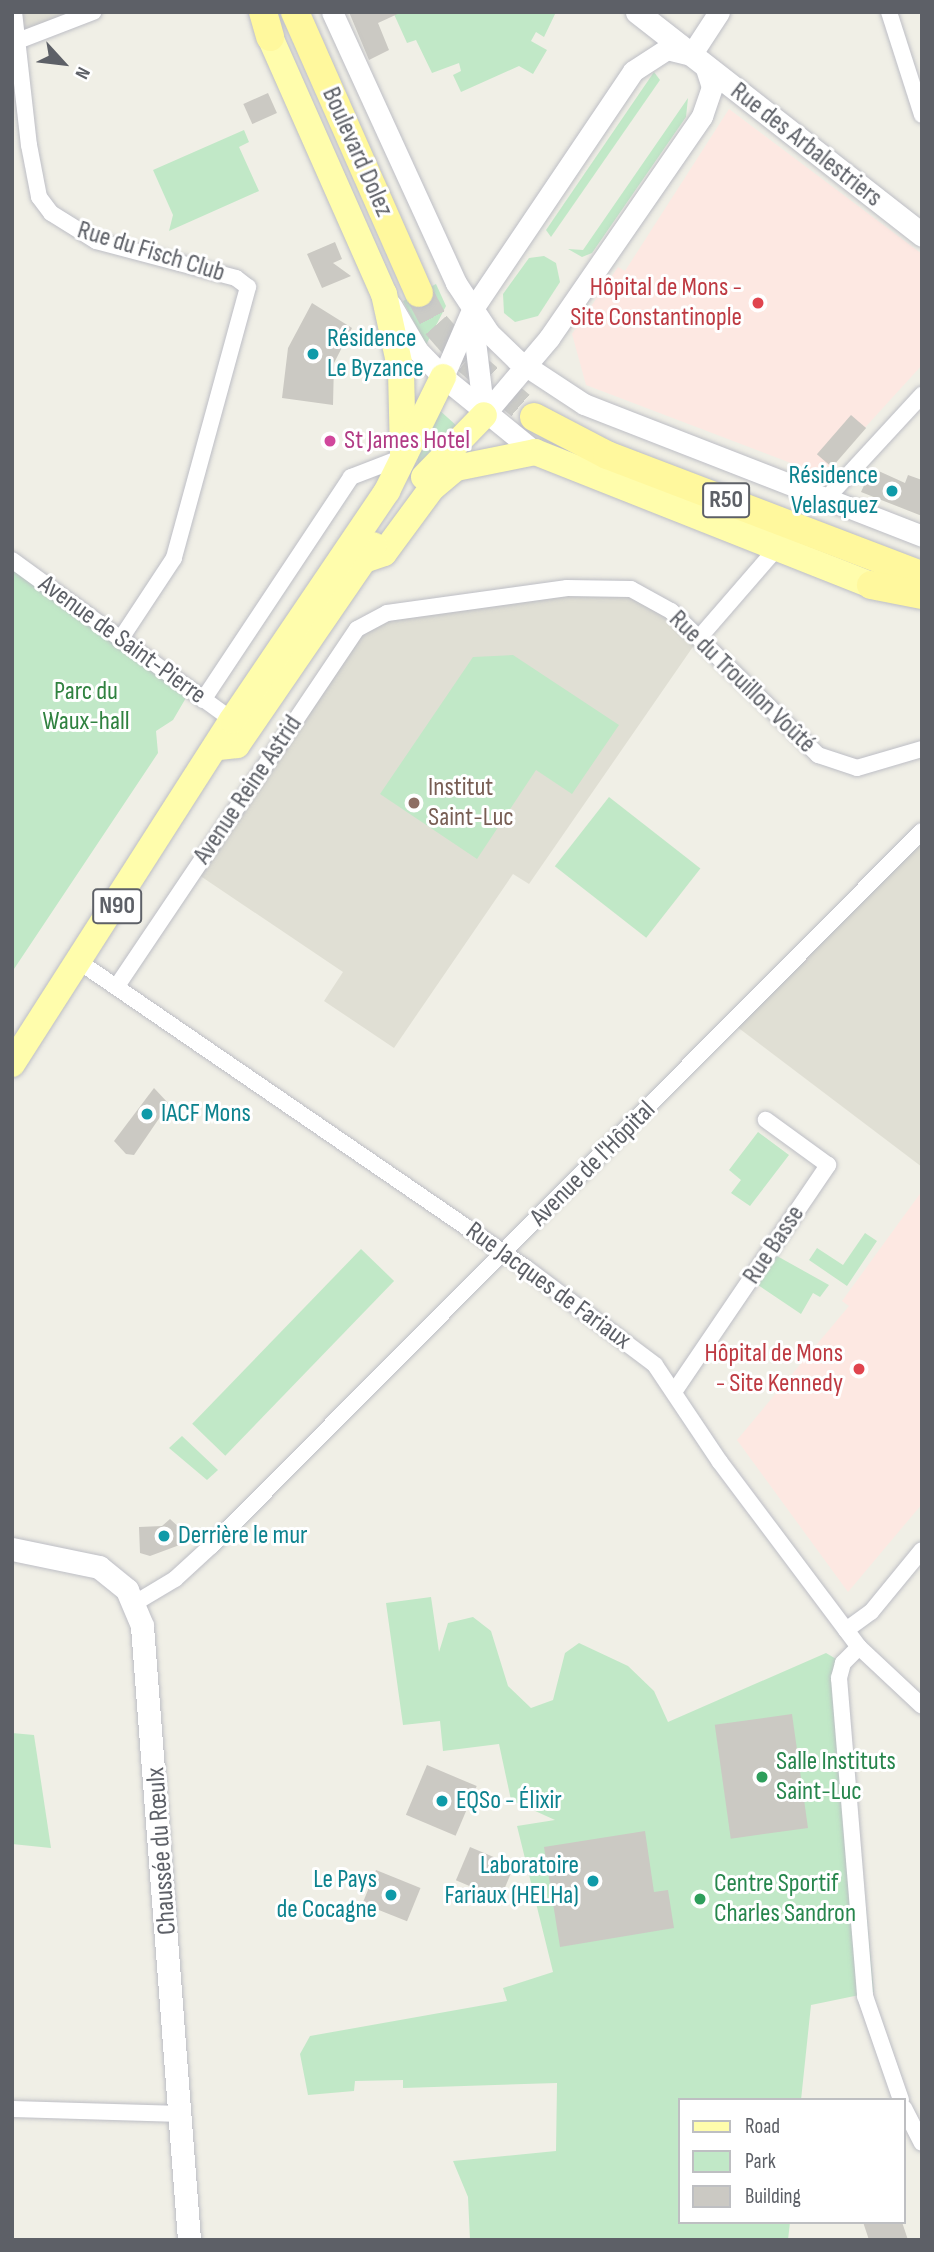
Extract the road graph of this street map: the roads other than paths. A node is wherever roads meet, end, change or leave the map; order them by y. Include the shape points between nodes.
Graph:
1 (13, 12) edge
2 (93, 12) edge
3 (295, 12) edge
4 (332, 12) edge
5 (637, 12) edge
6 (719, 12) edge
7 (889, 12) edge
8 (264, 20) edge
9 (15, 42) junction
10 (698, 60) junction
11 (922, 116) edge
12 (922, 234) edge
13 (419, 293) tunnel mouth
14 (384, 294) junction
15 (472, 310) junction
16 (532, 373) junction
17 (443, 377) junction
18 (922, 395) edge
19 (534, 417) tunnel mouth
20 (481, 422) junction
21 (535, 452) junction
22 (403, 457) junction
23 (826, 499) junction
24 (922, 536) edge
25 (776, 549) junction
26 (364, 559) junction
27 (12, 560) edge
28 (922, 575) edge
29 (871, 585) junction
30 (922, 595) edge
31 (922, 605) edge
32 (394, 610) joint
33 (699, 638) junction
34 (120, 640) junction
35 (203, 700) junction
36 (232, 720) junction
37 (219, 747) junction
38 (922, 749) edge
39 (922, 831) edge
40 (81, 962) junction
41 (117, 986) junction
42 (12, 1064) edge
43 (766, 1121) dead end
44 (504, 1254) junction
45 (676, 1390) junction
46 (12, 1549) edge
47 (922, 1550) edge
48 (135, 1603) junction
49 (846, 1630) junction
50 (859, 1647) junction
51 (922, 1706) edge
52 (900, 2098) edge
53 (12, 2109) edge
54 (906, 2112) edge
55 (182, 2114) junction
56 (922, 2143) edge
57 (189, 2240) edge

1 - 9 street, Rue du Fisch Club
2 - 9 street
3 - 13 highway, Boulevard Dolez
4 - 15 street, Boulevard Dolez
5 - 10 main road, Rue des Arbalestriers
6 - 10 street
7 - 11 street
8 - 14 main road
9 - 34 street, Rue du Fisch Club via 35,176 51,214 96,241 236,278 248,287 174,558
10 - 12 main road, Rue des Arbalestriers
10 - 15 street via 667,50 637,65
10 - 16 street via 712,87 707,106 556,328
14 - 17 street via 418,351
14 - 22 main road via 401,370
15 - 16 street
15 - 17 street
15 - 20 street
16 - 20 street
16 - 23 street via 584,404
17 - 20 street
17 - 22 main road, Avenue Reine Astrid
18 - 23 street
19 - 28 highway, R50 via 607,455
20 - 21 street
20 - 26 main road, Avenue Reine Astrid / N90 via 409,496
21 - 25 main road
21 - 26 main road via 456,468 426,495 384,553
22 - 35 street via 351,477
22 - 36 main road, Avenue Reine Astrid / N90 via 387,491
23 - 24 street
25 - 29 main road
25 - 33 street
26 - 37 main road, Avenue Reine Astrid / N90 via 237,745
27 - 34 street, Avenue de Saint-Pierre
29 - 30 highway
29 - 31 street
32 - 33 street, Rue du Trouillon Voûté via 599,586 631,589 671,611
32 - 41 street, Avenue Reine Astrid via 357,629
33 - 38 street, Rue du Trouillon Voûté via 818,755 836,765 857,768
34 - 35 street, Avenue de Saint-Pierre
35 - 36 street, Avenue de Saint-Pierre
36 - 37 main road, Avenue Reine Astrid / N90
37 - 40 main road, Avenue Reine Astrid / N90
39 - 44 street, Avenue de l'Hôpital
40 - 41 street, Rue Jacques de Fariaux
40 - 42 main road, Avenue Reine Astrid / N90
41 - 44 street, Rue Jacques de Fariaux
43 - 45 street, Rue Basse via 828,1165
44 - 45 street, Rue Jacques de Fariaux via 614,1331
44 - 48 street, Avenue de l'Hôpital via 211,1546 175,1579
45 - 49 street, Rue Jacques de Fariaux via 720,1462
46 - 48 main road via 99,1567
47 - 49 street via 871,1612
48 - 55 main road, Chaussée du Rœulx via 148,1657
49 - 50 street, Rue Jacques de Fariaux
50 - 51 street, Rue Jacques de Fariaux
50 - 52 street via 843,1663 839,1678 865,1996
53 - 55 street
54 - 56 street
55 - 57 main road, Chaussée du Rœulx

